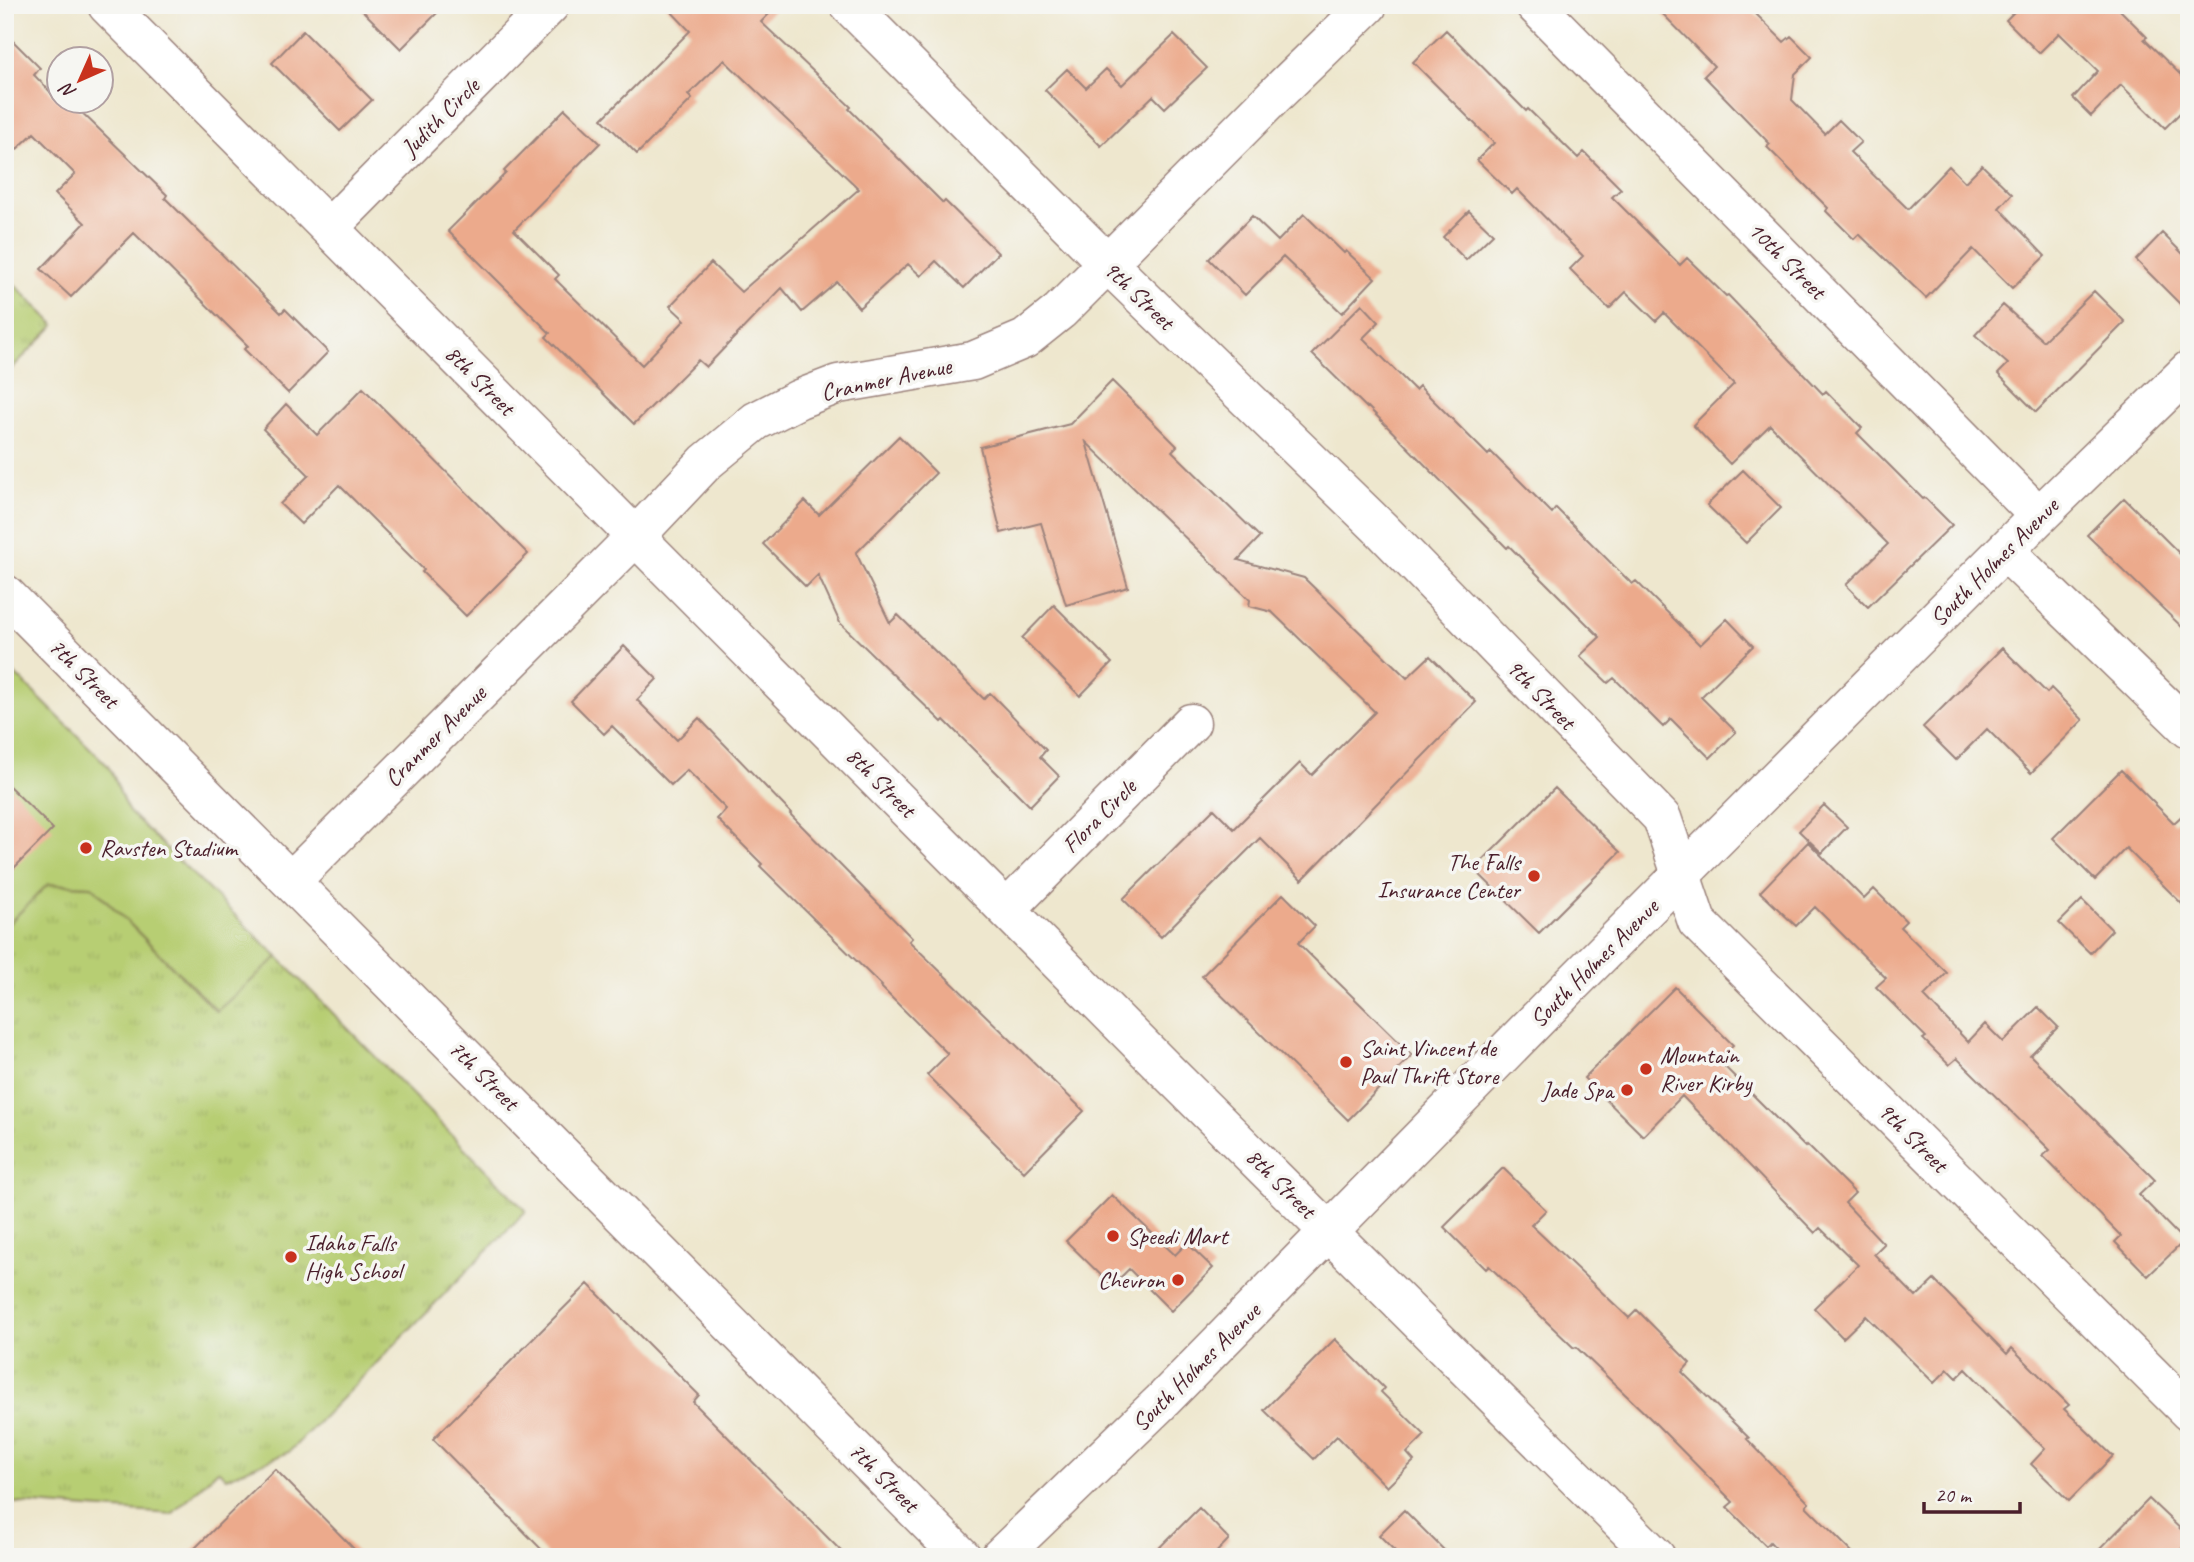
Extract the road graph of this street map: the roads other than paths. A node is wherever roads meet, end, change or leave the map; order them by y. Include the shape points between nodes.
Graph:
1 (107, 5) edge
2 (550, 5) edge
3 (849, 5) edge
4 (1368, 5) edge
5 (1535, 5) edge
6 (328, 228) junction
7 (1107, 264) junction
8 (2189, 370) edge
9 (2039, 516) junction
10 (636, 536) junction
11 (2005, 551) junction
12 (5, 594) edge
13 (1191, 723) dead end
14 (2189, 729) edge
15 (1682, 876) junction
16 (292, 881) junction
17 (1007, 909) junction
18 (1330, 1232) junction
19 (2189, 1412) edge
20 (962, 1557) edge
21 (999, 1557) edge
22 (1656, 1557) edge

1 - 6 street, 8th Street
2 - 6 street, Judith Circle
3 - 7 street, 9th Street
4 - 7 street, Cranmer Avenue
5 - 9 street, 10th Street
6 - 10 street, 8th Street
7 - 10 street, Cranmer Avenue via 1060,312 1025,339 973,361 838,384 756,421 706,462
7 - 15 street, 9th Street via 1382,530 1662,818
8 - 9 street, South Holmes Avenue
9 - 11 street, South Holmes Avenue
10 - 16 street, Cranmer Avenue
10 - 17 street, 8th Street
11 - 14 street
11 - 15 street, South Holmes Avenue
12 - 16 street, 7th Street
13 - 17 street, Flora Circle
15 - 18 street, South Holmes Avenue
15 - 19 street, 9th Street via 1697,922
16 - 20 street, 7th Street
17 - 18 street, 8th Street
18 - 21 street, South Holmes Avenue via 1160,1404
18 - 22 street, 8th Street

